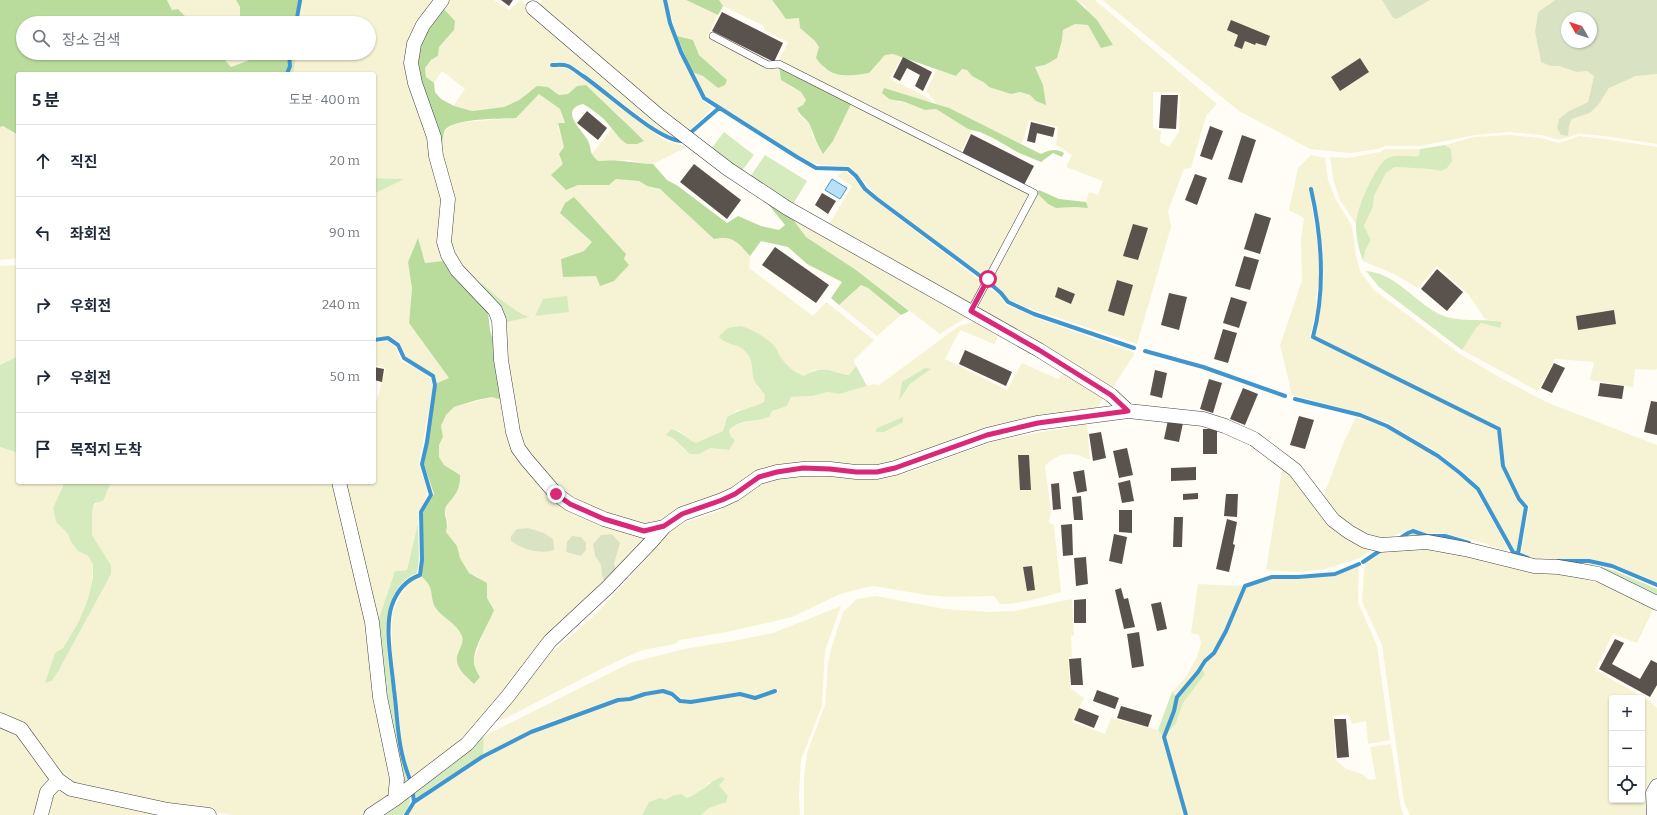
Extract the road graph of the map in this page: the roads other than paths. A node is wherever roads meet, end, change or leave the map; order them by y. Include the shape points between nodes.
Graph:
1 (442, 0) edge
2 (533, 8) dead end
3 (714, 36) dead end
4 (971, 311) junction
5 (1128, 411) junction
6 (339, 484) edge
7 (664, 526) junction
8 (1657, 603) edge
9 (0, 720) edge
10 (58, 780) junction
11 (1657, 786) edge
12 (395, 799) junction
13 (40, 815) edge
14 (208, 815) edge
15 (371, 815) edge
16 (1654, 815) edge

1 - 7 street via 423,25 414,44 411,63 415,83 434,137 436,156 448,199 444,242 457,270 495,310 499,320 502,360 513,432 518,448 556,494 570,504 604,519 644,531
2 - 4 street via 659,116 728,169 787,208
3 - 4 lane via 768,65 779,64 1034,193
4 - 5 street via 1111,395
5 - 7 street via 1038,423 987,435 877,472 803,468 777,472 759,477 735,494 682,514
5 - 8 street via 1203,419 1254,439 1295,470 1333,520 1365,541 1382,545 1427,542 1534,566 1598,574
6 - 12 street via 372,622 380,697 397,779
7 - 12 street via 608,587 550,641 467,744
9 - 10 street via 21,729
10 - 13 street via 47,792
10 - 14 street via 70,788 168,810
11 - 16 street via 1652,793
12 - 15 street

